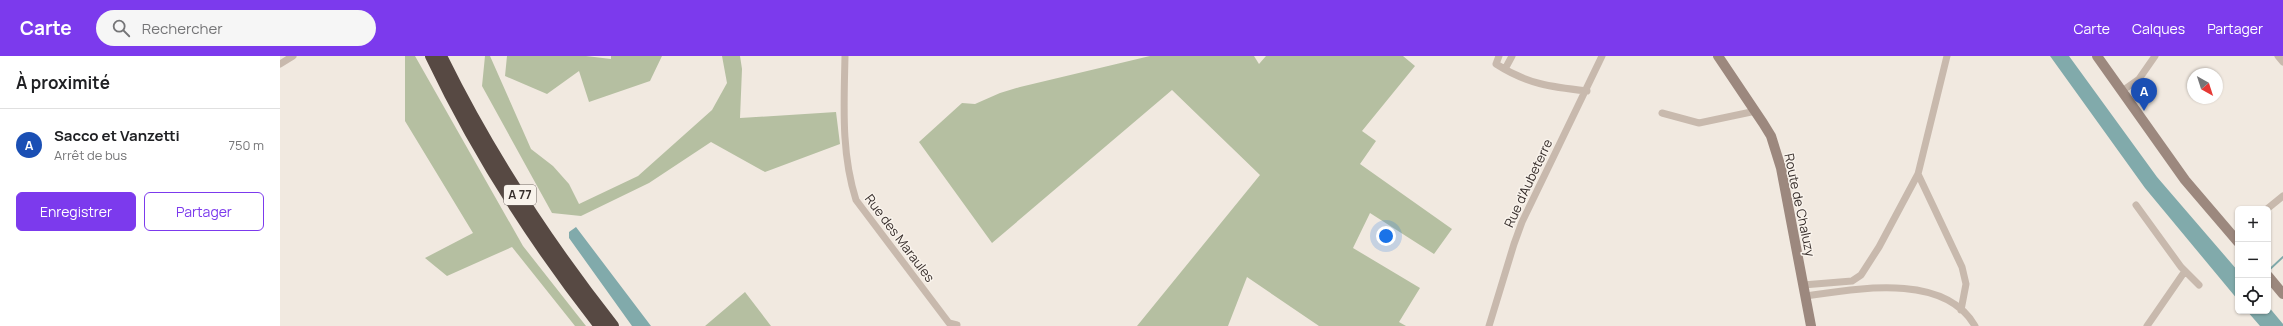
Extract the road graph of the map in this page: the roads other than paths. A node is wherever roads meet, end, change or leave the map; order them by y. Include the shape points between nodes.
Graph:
1 (293, 56) edge
2 (431, 56) edge
3 (442, 56) edge
4 (844, 56) edge
5 (1499, 56) edge
6 (1512, 56) edge
7 (1602, 56) edge
8 (1718, 56) edge
9 (1947, 56) edge
10 (2096, 56) edge
11 (2155, 56) edge
12 (2278, 56) edge
13 (2283, 62) edge
14 (280, 64) edge
15 (1505, 70) junction
16 (1587, 91) junction
17 (2122, 91) junction
18 (1756, 111) junction
19 (1662, 113) dead end
20 (1918, 174) junction
21 (2283, 196) edge
22 (2136, 205) dead end
23 (2271, 206) edge
24 (2235, 236) edge
25 (2185, 271) junction
26 (2270, 278) edge
27 (1803, 285) junction
28 (2199, 285) dead end
29 (2283, 294) edge
30 (1805, 296) junction
31 (1961, 310) junction
32 (957, 325) dead end
33 (600, 326) edge
34 (613, 326) edge
35 (1489, 326) edge
36 (1811, 326) edge
37 (1975, 326) edge
38 (2147, 326) edge

1 - 14 street
2 - 33 highway, A 77 via 459,112 506,194 544,251
3 - 34 highway, A 77 via 516,190 552,244
4 - 32 street, Rue des Maraules via 843,135 848,176 856,200 949,323
5 - 15 street via 1496,64
6 - 15 street
7 - 16 street, Rue d'Aubeterre
8 - 18 street, Route de Chaluzy
9 - 20 street
10 - 17 street
11 - 17 street via 2139,79
12 - 13 street
15 - 16 street via 1544,86
16 - 35 street, Rue d'Aubeterre via 1522,222
17 - 24 street via 2185,180
18 - 19 street via 1699,123
18 - 27 street, Route de Chaluzy via 1771,136 1781,168
20 - 27 street via 1879,247 1860,275 1847,282
20 - 31 street via 1962,267 1966,284
21 - 23 street
22 - 25 street
25 - 28 street
25 - 38 street
26 - 29 street
27 - 30 street, Route de Chaluzy
30 - 31 street via 1896,288 1922,290
30 - 36 street, Route de Chaluzy
31 - 37 street

